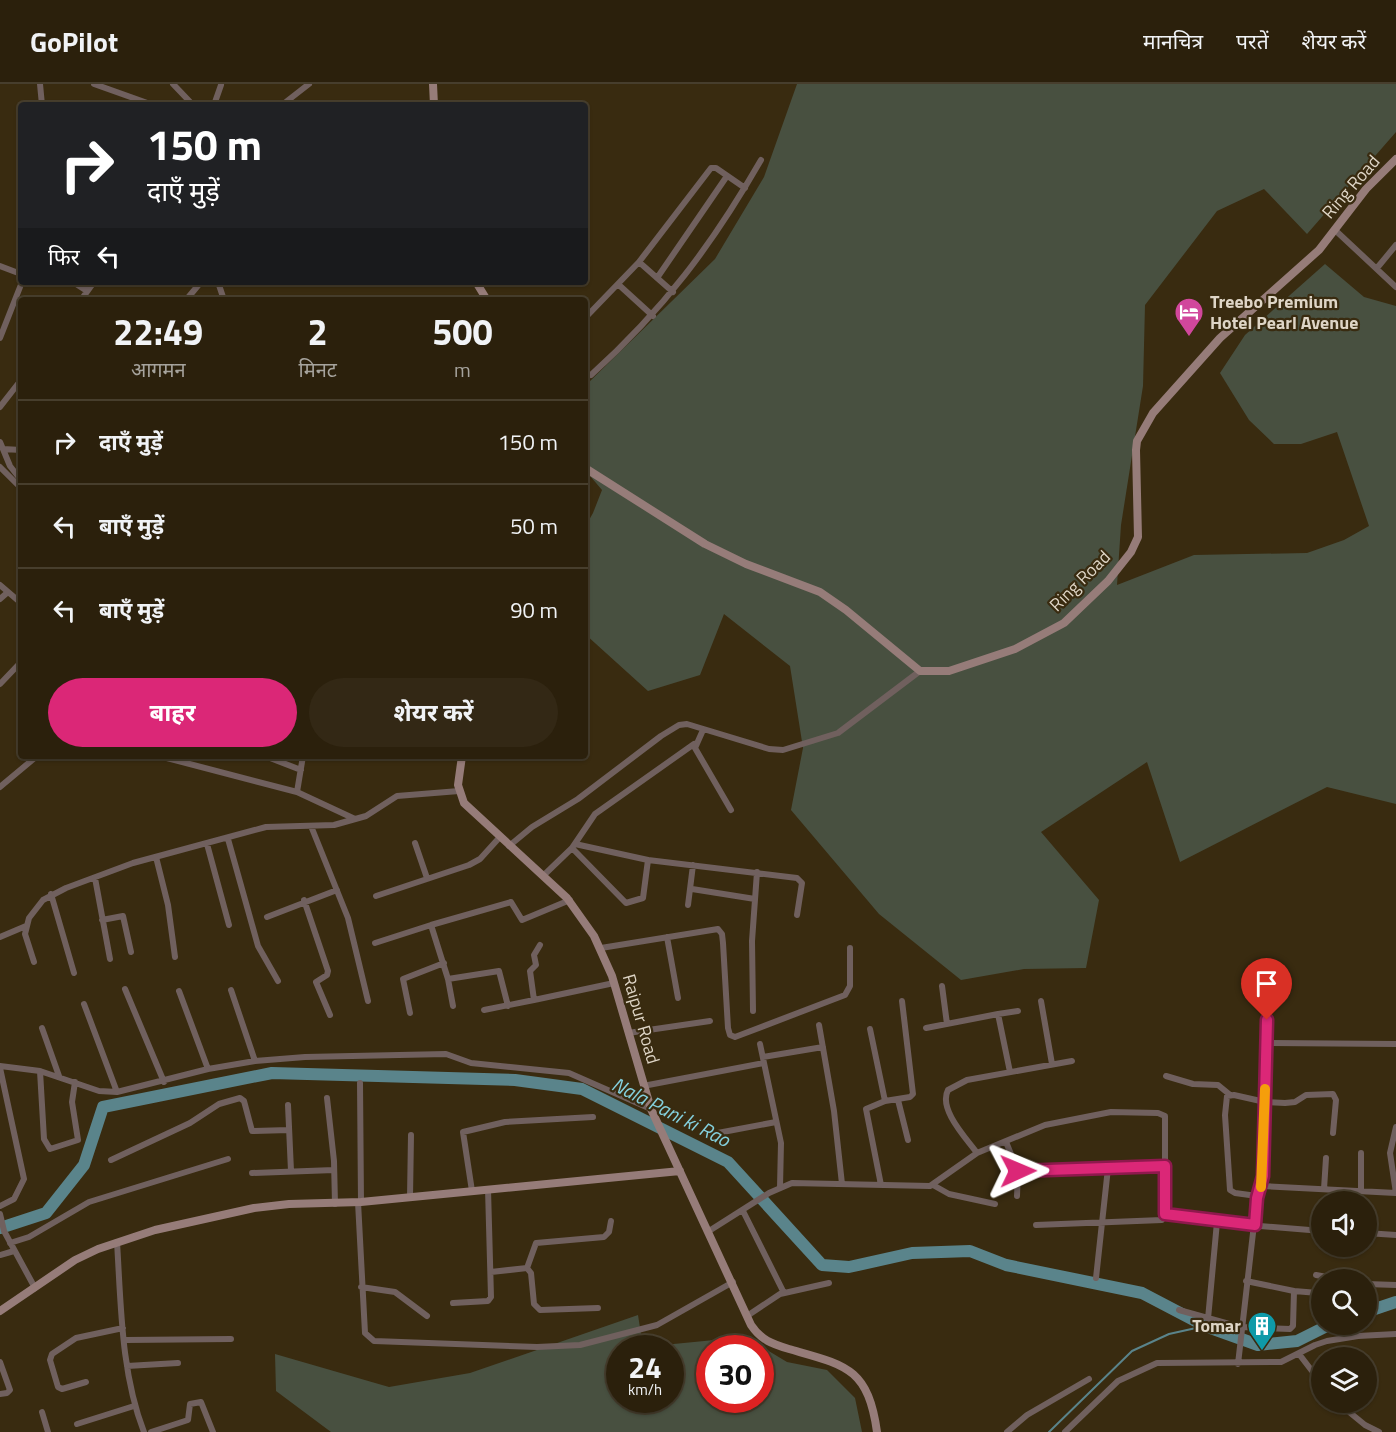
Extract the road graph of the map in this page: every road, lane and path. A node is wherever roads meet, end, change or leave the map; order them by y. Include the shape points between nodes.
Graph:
1 (40, 84) edge
2 (94, 84) edge
3 (173, 84) edge
4 (309, 84) edge
5 (433, 84) edge
6 (221, 85) edge
7 (42, 102) edge
8 (145, 102) edge
9 (191, 102) edge
10 (215, 102) edge
11 (286, 102) edge
12 (434, 102) edge
13 (1396, 159) edge
14 (761, 160) dead end
15 (727, 176) junction
16 (745, 188) junction
17 (1335, 230) junction
18 (1396, 245) edge
19 (639, 262) junction
20 (0, 266) edge
21 (1377, 268) junction
22 (18, 273) edge
23 (657, 278) junction
24 (21, 285) edge
25 (78, 285) edge
26 (92, 285) edge
27 (198, 285) edge
28 (619, 285) junction
29 (1396, 287) edge
30 (87, 291) junction
31 (673, 292) junction
32 (83, 297) edge
33 (188, 297) edge
34 (588, 315) edge
35 (653, 316) junction
36 (0, 338) edge
37 (591, 375) dead end
38 (18, 384) edge
39 (0, 407) edge
40 (2, 446) edge
41 (18, 449) edge
42 (0, 467) edge
43 (588, 470) edge
44 (18, 476) edge
45 (18, 485) edge
46 (0, 585) edge
47 (8, 592) junction
48 (0, 599) edge
49 (18, 600) edge
50 (18, 665) edge
51 (920, 671) junction
52 (0, 684) edge
53 (702, 730) junction
54 (694, 744) junction
55 (33, 759) edge
56 (170, 759) edge
57 (273, 759) edge
58 (303, 759) edge
59 (462, 759) edge
60 (301, 770) junction
61 (0, 787) edge
62 (459, 791) junction
63 (297, 792) junction
64 (731, 810) dead end
65 (356, 820) junction
66 (311, 826) junction
67 (499, 838) junction
68 (228, 839) junction
69 (415, 843) dead end
70 (207, 844) junction
71 (509, 846) junction
72 (573, 846) junction
73 (156, 857) junction
74 (648, 860) junction
75 (693, 865) junction
76 (757, 872) junction
77 (544, 875) junction
78 (95, 878) junction
79 (427, 878) junction
80 (692, 889) junction
81 (337, 890) junction
82 (51, 894) junction
83 (376, 896) dead end
84 (755, 899) junction
85 (304, 900) junction
86 (570, 900) junction
87 (688, 905) dead end
88 (797, 915) dead end
89 (267, 917) dead end
90 (102, 920) junction
91 (229, 925) dead end
92 (431, 925) junction
93 (26, 926) junction
94 (0, 937) edge
95 (667, 937) junction
96 (375, 943) dead end
97 (540, 945) dead end
98 (601, 948) junction
99 (850, 948) dead end
100 (131, 952) dead end
101 (176, 957) dead end
102 (110, 959) dead end
103 (34, 962) dead end
104 (444, 963) junction
105 (74, 973) dead end
106 (448, 979) junction
107 (278, 981) dead end
108 (614, 983) junction
109 (942, 986) dead end
110 (125, 989) dead end
111 (231, 990) dead end
112 (179, 991) dead end
113 (678, 999) dead end
114 (534, 1000) junction
115 (368, 1001) dead end
116 (902, 1001) dead end
117 (1041, 1001) dead end
118 (84, 1004) dead end
119 (453, 1006) dead end
120 (508, 1006) junction
121 (484, 1010) dead end
122 (753, 1011) dead end
123 (1018, 1011) dead end
124 (410, 1013) dead end
125 (998, 1014) junction
126 (330, 1015) dead end
127 (1267, 1020) dead end
128 (710, 1022) dead end
129 (947, 1024) junction
130 (819, 1025) dead end
131 (42, 1028) dead end
132 (926, 1028) dead end
133 (870, 1029) dead end
134 (628, 1033) junction
135 (1266, 1043) junction
136 (760, 1044) dead end
137 (1396, 1044) edge
138 (823, 1047) junction
139 (764, 1060) junction
140 (255, 1061) junction
141 (1072, 1061) dead end
142 (1052, 1064) junction
143 (0, 1067) edge
144 (208, 1069) junction
145 (40, 1071) junction
146 (1010, 1072) junction
147 (59, 1076) junction
148 (1166, 1076) dead end
149 (75, 1082) junction
150 (164, 1082) junction
151 (360, 1083) dead end
152 (643, 1086) junction
153 (117, 1092) junction
154 (1229, 1094) junction
155 (327, 1098) dead end
156 (898, 1100) junction
157 (885, 1101) junction
158 (1265, 1102) junction
159 (288, 1105) dead end
160 (652, 1111) junction
161 (593, 1118) dead end
162 (776, 1122) junction
163 (1396, 1127) edge
164 (289, 1130) junction
165 (1333, 1133) dead end
166 (411, 1135) dead end
167 (707, 1135) dead end
168 (908, 1140) dead end
169 (1006, 1142) junction
170 (977, 1153) junction
171 (1361, 1153) dead end
172 (1326, 1158) dead end
173 (228, 1159) dead end
174 (111, 1160) dead end
175 (1165, 1166) junction
176 (1108, 1168) junction
177 (334, 1170) junction
178 (680, 1171) junction
179 (1018, 1171) junction
180 (291, 1172) junction
181 (252, 1173) dead end
182 (842, 1184) junction
183 (881, 1185) junction
184 (933, 1185) junction
185 (1262, 1185) junction
186 (780, 1187) junction
187 (488, 1189) junction
188 (1324, 1189) junction
189 (472, 1191) junction
190 (1361, 1191) joint
191 (1377, 1192) edge
192 (1396, 1193) edge
193 (1017, 1196) dead end
194 (1257, 1196) junction
195 (410, 1197) junction
196 (360, 1202) junction
197 (334, 1204) junction
198 (995, 1204) dead end
199 (0, 1206) edge
200 (743, 1210) junction
201 (1165, 1214) junction
202 (0, 1216) edge
203 (611, 1221) dead end
204 (1217, 1222) junction
205 (1104, 1223) junction
206 (1036, 1225) dead end
207 (1255, 1225) junction
208 (1311, 1230) edge
209 (709, 1231) junction
210 (3, 1233) edge
211 (1377, 1234) edge
212 (1396, 1235) edge
213 (117, 1242) junction
214 (10, 1243) junction
215 (14, 1251) junction
216 (0, 1255) edge
217 (526, 1268) junction
218 (491, 1272) junction
219 (1096, 1278) dead end
220 (1246, 1281) junction
221 (733, 1282) junction
222 (829, 1283) dead end
223 (1377, 1284) edge
224 (1396, 1285) edge
225 (361, 1287) junction
226 (35, 1288) junction
227 (1294, 1291) junction
228 (1311, 1292) edge
229 (784, 1293) junction
230 (453, 1303) dead end
231 (598, 1308) dead end
232 (1179, 1310) dead end
233 (0, 1311) edge
234 (427, 1316) dead end
235 (747, 1316) junction
236 (1208, 1319) junction
237 (123, 1328) junction
238 (1240, 1329) junction
239 (1396, 1334) edge
240 (231, 1339) dead end
241 (126, 1340) junction
242 (1299, 1354) junction
243 (0, 1362) edge
244 (178, 1364) dead end
245 (1238, 1364) junction
246 (127, 1366) junction
247 (1311, 1370) edge
248 (1089, 1379) dead end
249 (86, 1382) dead end
250 (0, 1394) edge
251 (134, 1406) junction
252 (42, 1412) dead end
253 (1350, 1413) edge
254 (77, 1424) dead end
255 (1369, 1430) edge
256 (48, 1432) edge
257 (144, 1432) edge
258 (151, 1432) edge
259 (213, 1432) edge
260 (877, 1432) edge
261 (1007, 1432) edge
262 (1065, 1432) edge
263 (1379, 1432) edge

1 - 7 street
2 - 8 street
3 - 9 street
4 - 11 street
5 - 12 street
6 - 10 street
13 - 17 street, Ring Road via 1366,189
14 - 16 street
15 - 16 street
15 - 19 street via 711,168
15 - 23 street
16 - 31 street
17 - 21 street
17 - 51 street, Ring Road via 1319,250 1220,338 1152,413 1137,441 1138,537 1108,581 1064,623 1015,649 949,671
18 - 21 street
19 - 23 street
19 - 28 street
20 - 22 street
21 - 29 street
23 - 31 street
24 - 36 street
25 - 30 street
26 - 30 street
27 - 33 street
28 - 34 street
28 - 35 street
30 - 32 street
31 - 35 street
35 - 37 street
38 - 39 street
40 - 41 street
40 - 44 street
42 - 45 street
43 - 51 street via 705,544 820,592
46 - 47 street
47 - 48 street
47 - 49 street
50 - 52 street
51 - 53 street via 838,733 783,750
53 - 54 street
53 - 71 street via 687,724 672,728 578,800 532,826
54 - 64 street
54 - 72 street via 599,810
55 - 61 street
56 - 63 street
57 - 60 street
58 - 60 street
59 - 62 street
60 - 63 street
62 - 65 street via 398,796
62 - 67 street, Raipur Road via 464,803
63 - 65 street
65 - 66 street
66 - 68 street via 274,826
66 - 81 street
67 - 71 street, Raipur Road
67 - 79 street via 480,859
68 - 70 street
68 - 107 street via 258,946
69 - 79 street
70 - 73 street
70 - 91 street
71 - 77 street, Raipur Road
72 - 74 street
72 - 74 street via 628,903 643,898
72 - 77 street
73 - 78 street
73 - 101 street
74 - 75 street
75 - 76 street
75 - 80 street
76 - 84 street
76 - 88 street via 800,880
77 - 86 street, Raipur Road
78 - 82 street
78 - 90 street
79 - 83 street
80 - 84 street
80 - 87 street
81 - 85 street
81 - 115 street
82 - 93 street via 36,908
82 - 105 street
84 - 122 street
85 - 89 street
85 - 126 street via 328,971 316,982
86 - 92 street via 522,920 511,902
86 - 98 street, Raipur Road
90 - 100 street via 123,916
90 - 102 street
92 - 96 street
92 - 104 street
93 - 94 street
93 - 103 street
95 - 98 street
95 - 99 street via 710,928 721,931 726,1021 728,1033 735,1037 845,995 850,986
95 - 113 street
97 - 114 street via 534,955 536,965 530,971
98 - 108 street, Raipur Road
104 - 106 street
104 - 124 street via 403,980
106 - 119 street
106 - 120 street via 501,971
108 - 114 street
108 - 134 street, Raipur Road
109 - 129 street
110 - 150 street
111 - 140 street
112 - 144 street
114 - 120 street
116 - 156 street via 913,1090 910,1097
117 - 142 street
118 - 153 street
120 - 121 street
123 - 125 street
125 - 129 street
125 - 146 street
127 - 135 street
128 - 134 street
129 - 132 street
130 - 138 street
131 - 147 street
133 - 157 street
134 - 152 street, Raipur Road
135 - 137 street
135 - 158 street
136 - 139 street
138 - 139 street
138 - 182 street
139 - 152 street
139 - 162 street
140 - 144 street
140 - 160 street via 446,1054 477,1064 568,1073
141 - 142 street
142 - 146 street
143 - 145 street
143 - 199 street via 24,1179 14,1199
144 - 150 street
145 - 147 street
145 - 149 street via 44,1139 50,1149 78,1140 72,1102
146 - 170 street via 957,1083 946,1093 950,1112
147 - 149 street
148 - 154 street via 1220,1086
149 - 153 street
150 - 153 street
151 - 196 street
152 - 160 street, Raipur Road
154 - 158 street
154 - 194 street via 1225,1105 1230,1190
155 - 177 street
156 - 157 street
156 - 168 street
157 - 183 street via 866,1109
158 - 165 street via 1294,1102 1306,1095 1333,1094
158 - 185 street
159 - 164 street
160 - 178 street, Raipur Road
161 - 189 street via 505,1122 463,1132
162 - 167 street
162 - 186 street via 782,1152
163 - 192 street via 1390,1153
164 - 174 street via 252,1131 243,1101 233,1099
164 - 180 street
166 - 195 street
169 - 170 street
169 - 175 street via 1045,1125 1100,1113 1158,1113 1167,1120
169 - 179 street
170 - 184 street
171 - 190 street
172 - 188 street
173 - 214 street via 89,1202 31,1236
175 - 176 street
175 - 201 street
176 - 179 street
176 - 205 street
177 - 180 street
177 - 197 street
178 - 187 street
178 - 209 street, Raipur Road
179 - 193 street
180 - 181 street
182 - 183 street
182 - 186 street via 801,1182
183 - 184 street
184 - 198 street via 949,1194
185 - 188 street
185 - 194 street
186 - 200 street
187 - 189 street
187 - 218 street
188 - 190 street
189 - 195 street
191 - 192 street
194 - 207 street
195 - 196 street
196 - 197 street
196 - 225 street
197 - 213 street via 254,1208
200 - 209 street
200 - 229 street
201 - 204 street
201 - 205 street via 1161,1221
202 - 210 street
203 - 217 street via 604,1237 536,1243
204 - 207 street
204 - 236 street
205 - 206 street
205 - 219 street
207 - 208 street
207 - 220 street
209 - 221 street, Raipur Road
210 - 214 street
211 - 212 street
213 - 226 street via 75,1260
213 - 237 street
214 - 215 street
215 - 216 street
215 - 226 street
217 - 218 street
217 - 231 street via 531,1273 537,1308
218 - 230 street via 489,1300
220 - 227 street
220 - 238 street
221 - 225 street via 646,1329 580,1345 537,1347 374,1341 365,1333
221 - 235 street, Raipur Road
222 - 229 street
223 - 224 street
225 - 234 street via 395,1292
226 - 233 street
227 - 228 street
227 - 238 street via 1292,1328
229 - 235 street
232 - 236 street
235 - 260 street, Raipur Road via 757,1334 768,1342 836,1362 856,1375 870,1399
236 - 238 street
237 - 241 street
237 - 249 street via 76,1338 52,1354 50,1360 58,1387
238 - 245 street
239 - 242 street via 1327,1341
240 - 241 street
241 - 246 street
242 - 245 street via 1281,1362
242 - 247 street
243 - 250 street via 10,1390
244 - 246 street
245 - 262 street via 1165,1362 1145,1366 1112,1386
246 - 251 street
248 - 261 street
251 - 254 street
251 - 257 street
252 - 256 street
253 - 255 street
255 - 263 street
258 - 259 street via 188,1420 190,1404 201,1402

